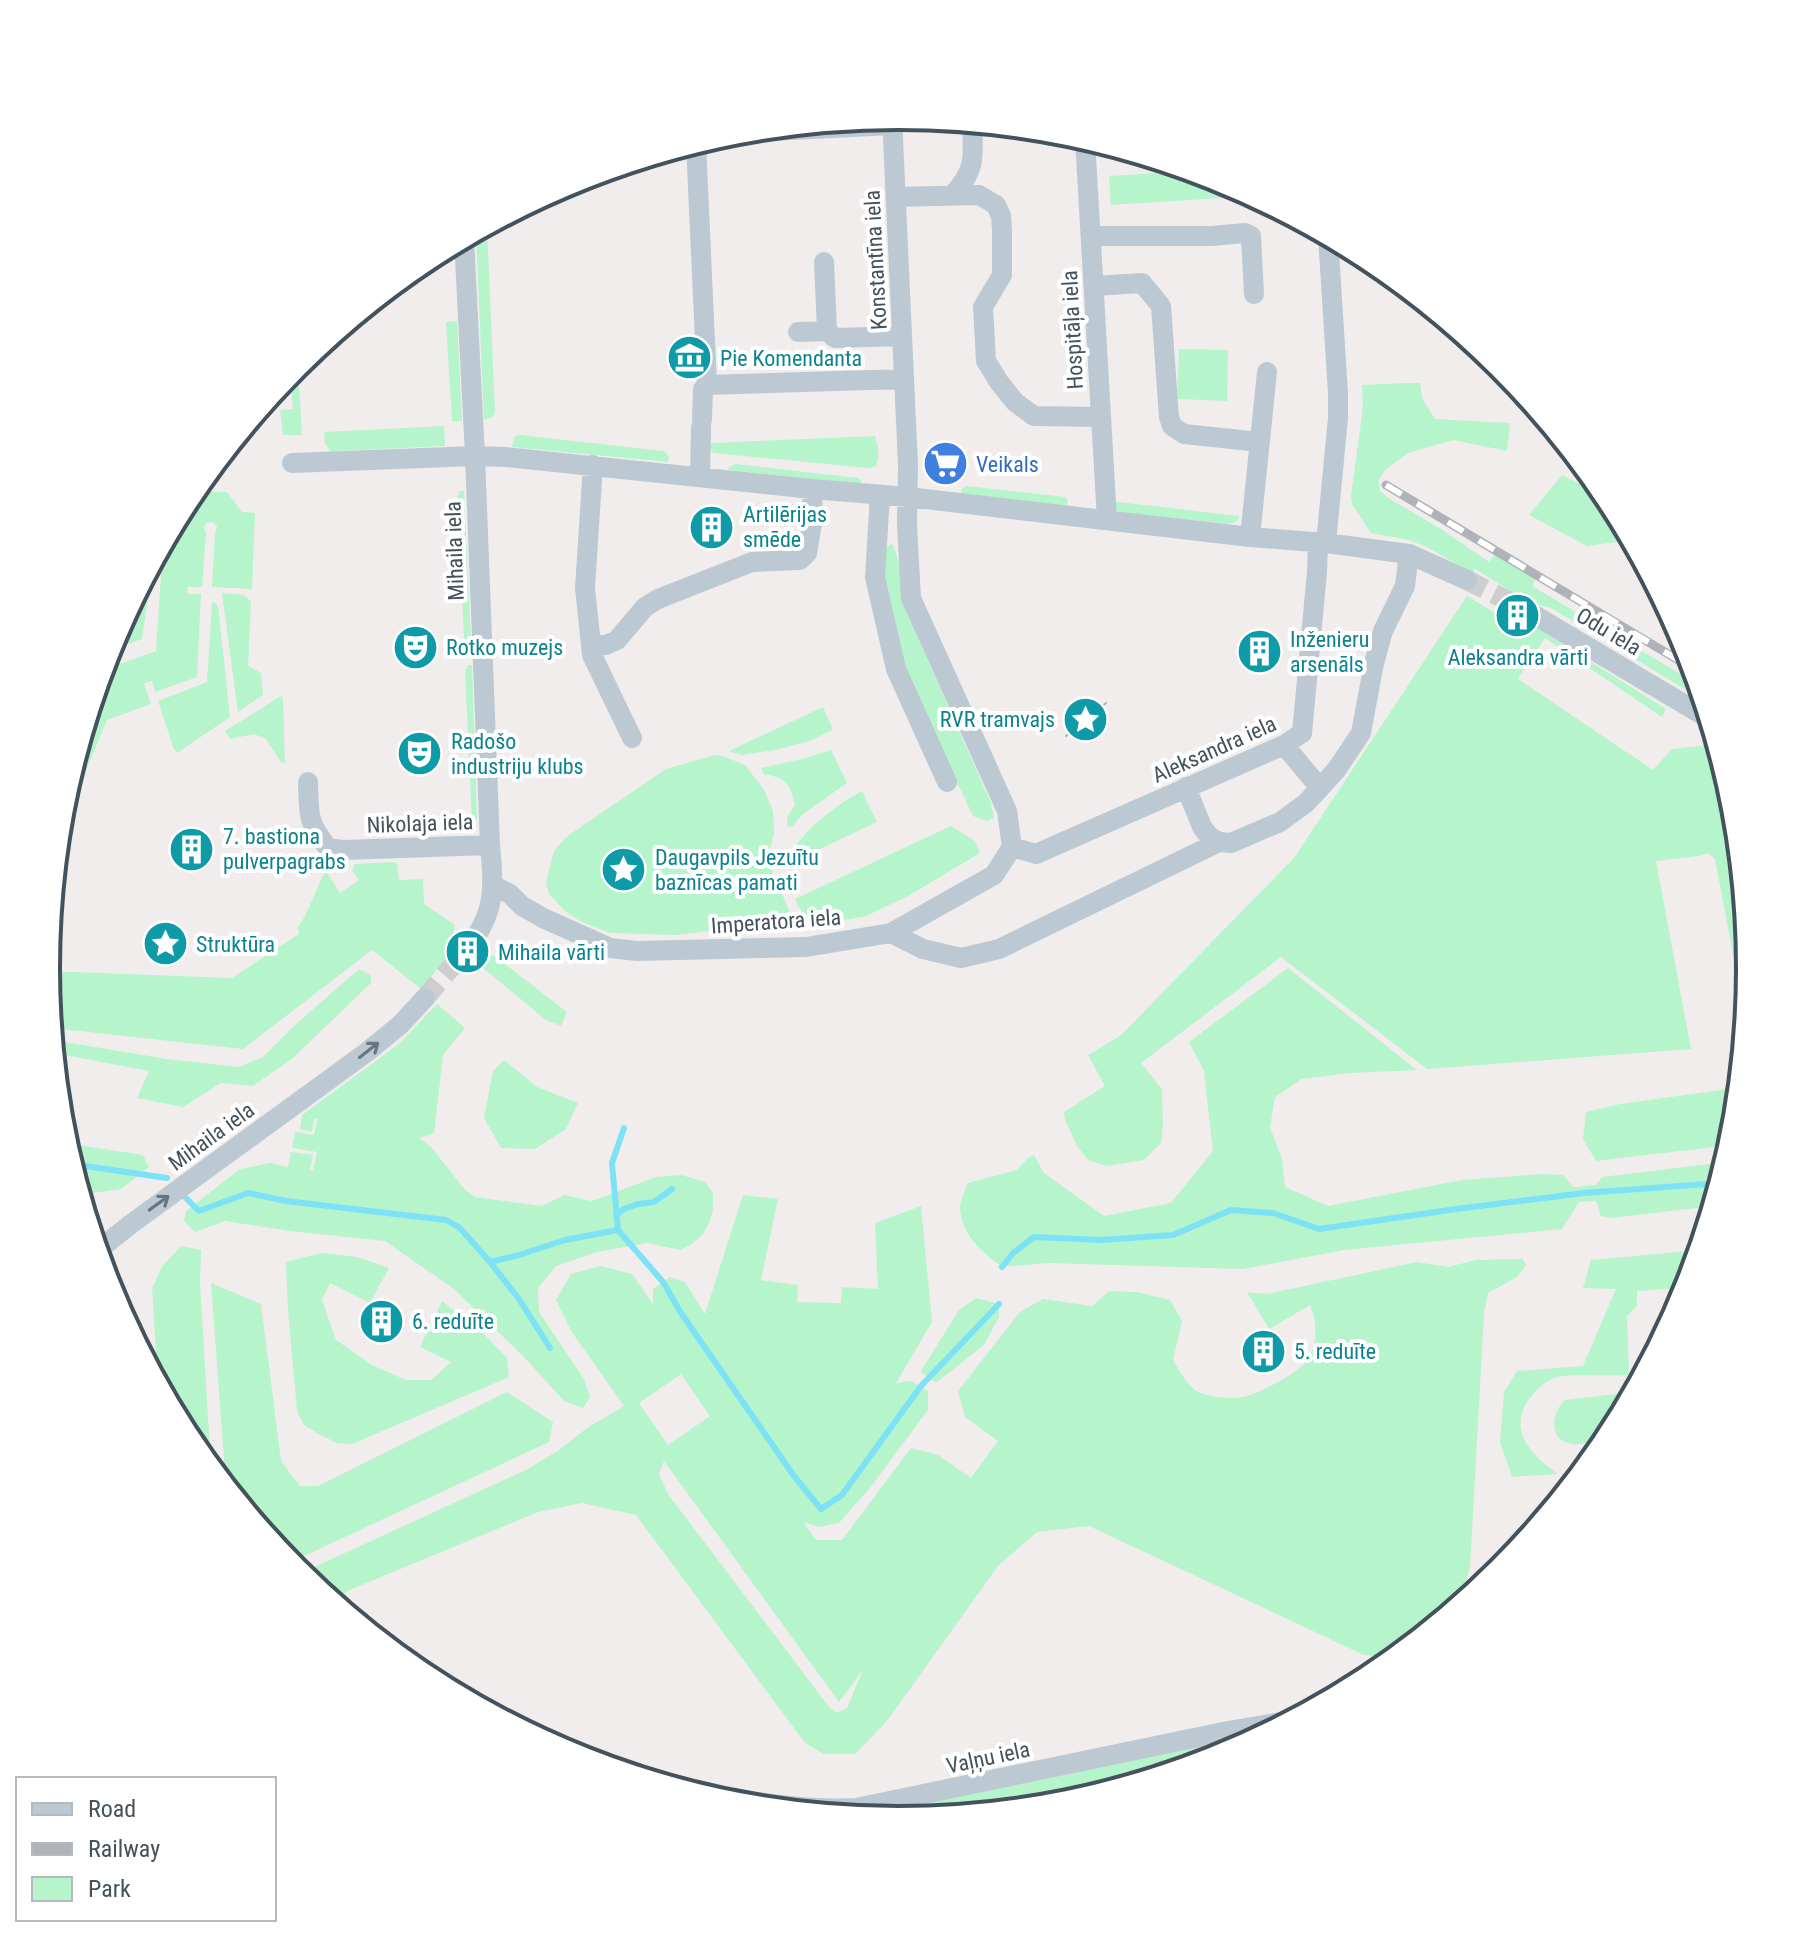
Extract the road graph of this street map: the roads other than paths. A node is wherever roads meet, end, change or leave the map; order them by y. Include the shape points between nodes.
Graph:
1 (892, 130) edge
2 (972, 134) edge
3 (1086, 152) edge
4 (697, 155) edge
5 (953, 195) junction
6 (896, 197) junction
7 (1091, 236) junction
8 (1329, 249) edge
9 (465, 251) edge
10 (824, 262) dead end
11 (1094, 286) junction
12 (1254, 294) dead end
13 (827, 331) junction
14 (798, 332) dead end
15 (902, 336) junction
16 (1267, 372) dead end
17 (904, 379) junction
18 (707, 385) junction
19 (1101, 417) junction
20 (1260, 442) junction
21 (475, 456) junction
22 (292, 463) dead end
23 (593, 465) junction
24 (700, 477) junction
25 (812, 489) junction
26 (880, 495) junction
27 (908, 497) junction
28 (1107, 520) junction
29 (1250, 537) junction
30 (1322, 542) junction
31 (1409, 554) junction
32 (1467, 580) tunnel mouth
33 (1526, 610) tunnel mouth
34 (591, 645) junction
35 (1697, 712) edge
36 (632, 738) dead end
37 (1284, 745) junction
38 (308, 782) dead end
39 (947, 782) dead end
40 (1186, 787) junction
41 (1320, 788) junction
42 (1219, 842) junction
43 (490, 845) junction
44 (1012, 847) junction
45 (494, 886) junction
46 (891, 933) junction
47 (466, 950) tunnel mouth
48 (425, 998) tunnel mouth
49 (106, 1244) edge
50 (1258, 1726) edge
51 (866, 1806) edge

1 - 6 street, Konstantīna iela
2 - 5 street via 973,165
3 - 7 street, Hospitāļa iela
4 - 18 street
5 - 6 street
5 - 19 street via 979,195 996,205 1001,216 1002,275 983,307 986,361 999,382 1034,416
6 - 15 street, Konstantīna iela
7 - 11 street, Hospitāļa iela
7 - 12 street via 1245,233 1251,236
8 - 30 street, Aleksandra iela via 1338,405
9 - 21 street, Mihaila iela
10 - 13 street
11 - 19 street, Hospitāļa iela
11 - 20 street via 1142,283 1161,306 1172,426 1184,434
13 - 14 street
13 - 15 street via 835,338
15 - 17 street, Konstantīna iela
16 - 20 street
17 - 18 street
17 - 27 street, Konstantīna iela
18 - 24 street
19 - 28 street, Hospitāļa iela
20 - 29 street
21 - 22 street
21 - 23 street
21 - 43 street, Mihaila iela
23 - 24 street
23 - 34 street via 585,588
24 - 25 street
25 - 26 street
25 - 34 street via 807,553 800,560 752,562 658,599 617,640
26 - 27 street
26 - 39 street via 875,577 896,669
27 - 28 street
27 - 44 street via 911,598 1007,811
28 - 29 street
29 - 30 street
30 - 31 street
30 - 37 street, Aleksandra iela via 1302,733
31 - 32 street
31 - 41 street via 1405,586 1374,663 1361,733
33 - 35 street, Odu iela
34 - 36 street
37 - 40 street, Aleksandra iela
37 - 41 street
38 - 43 street, Nikolaja iela via 309,818 328,848
40 - 42 street via 1202,827
40 - 44 street, Aleksandra iela via 1036,854
41 - 42 street via 1280,822 1231,843
42 - 46 street via 999,949 961,958 923,949
43 - 45 street, Mihaila iela
44 - 46 street, Imperatora iela via 994,875
45 - 46 street, Imperatora iela via 543,918 610,948 806,947
45 - 47 street, Mihaila iela via 484,924
49 -> 48 street, Mihaila iela via 367,1052
50 - 51 street, Vaļņu iela

